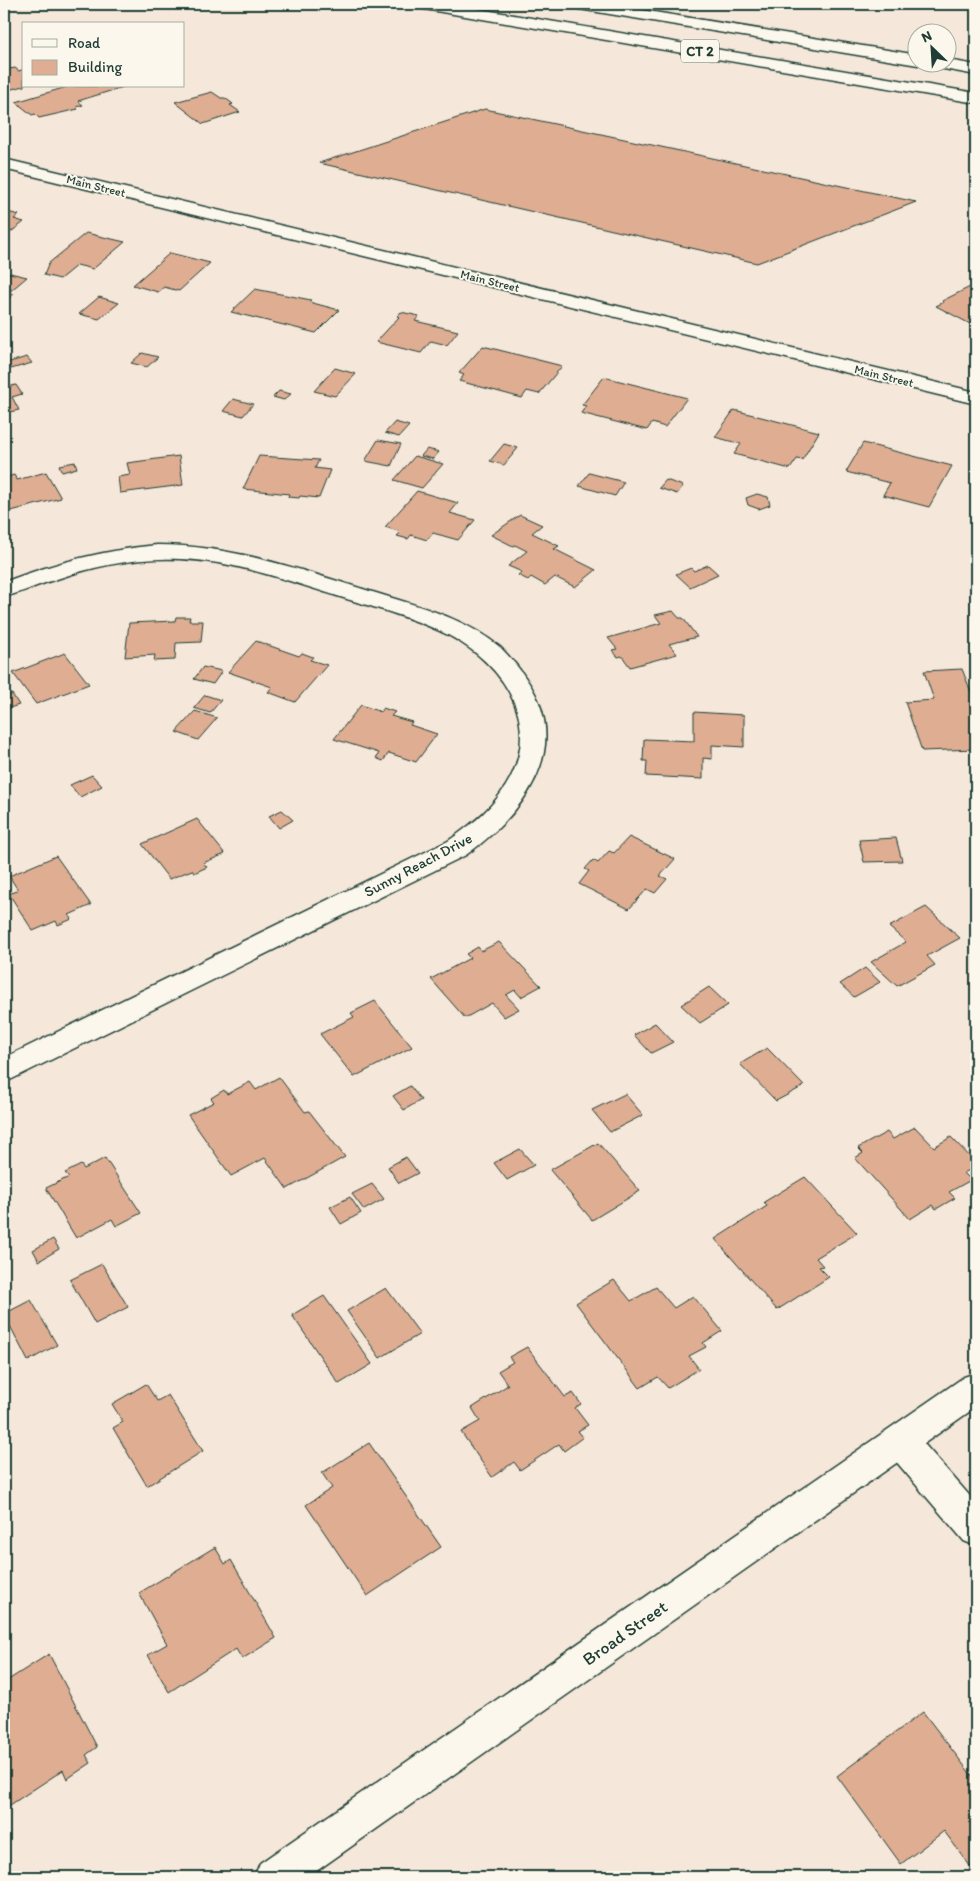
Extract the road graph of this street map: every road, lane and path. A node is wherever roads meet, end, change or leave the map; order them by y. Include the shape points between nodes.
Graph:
1 (424, 4) edge
2 (580, 4) edge
3 (908, 58) edge
4 (958, 67) edge
5 (976, 70) edge
6 (976, 98) edge
7 (4, 164) edge
8 (976, 398) edge
9 (4, 590) edge
10 (4, 1071) edge
11 (976, 1388) edge
12 (900, 1441) junction
13 (976, 1529) edge
14 (274, 1877) edge

1 - 6 main road, CT 2
2 - 3 main road, CT 2
4 - 5 main road
7 - 8 main road, Main Street
9 - 10 main road, Sunny Reach Drive via 73,565 135,553 196,553 273,568 424,616 472,638 498,658 523,691 532,718 534,742 526,770 511,798 479,833 457,848
11 - 12 main road, Broad Street
12 - 13 main road
12 - 14 main road, Broad Street

